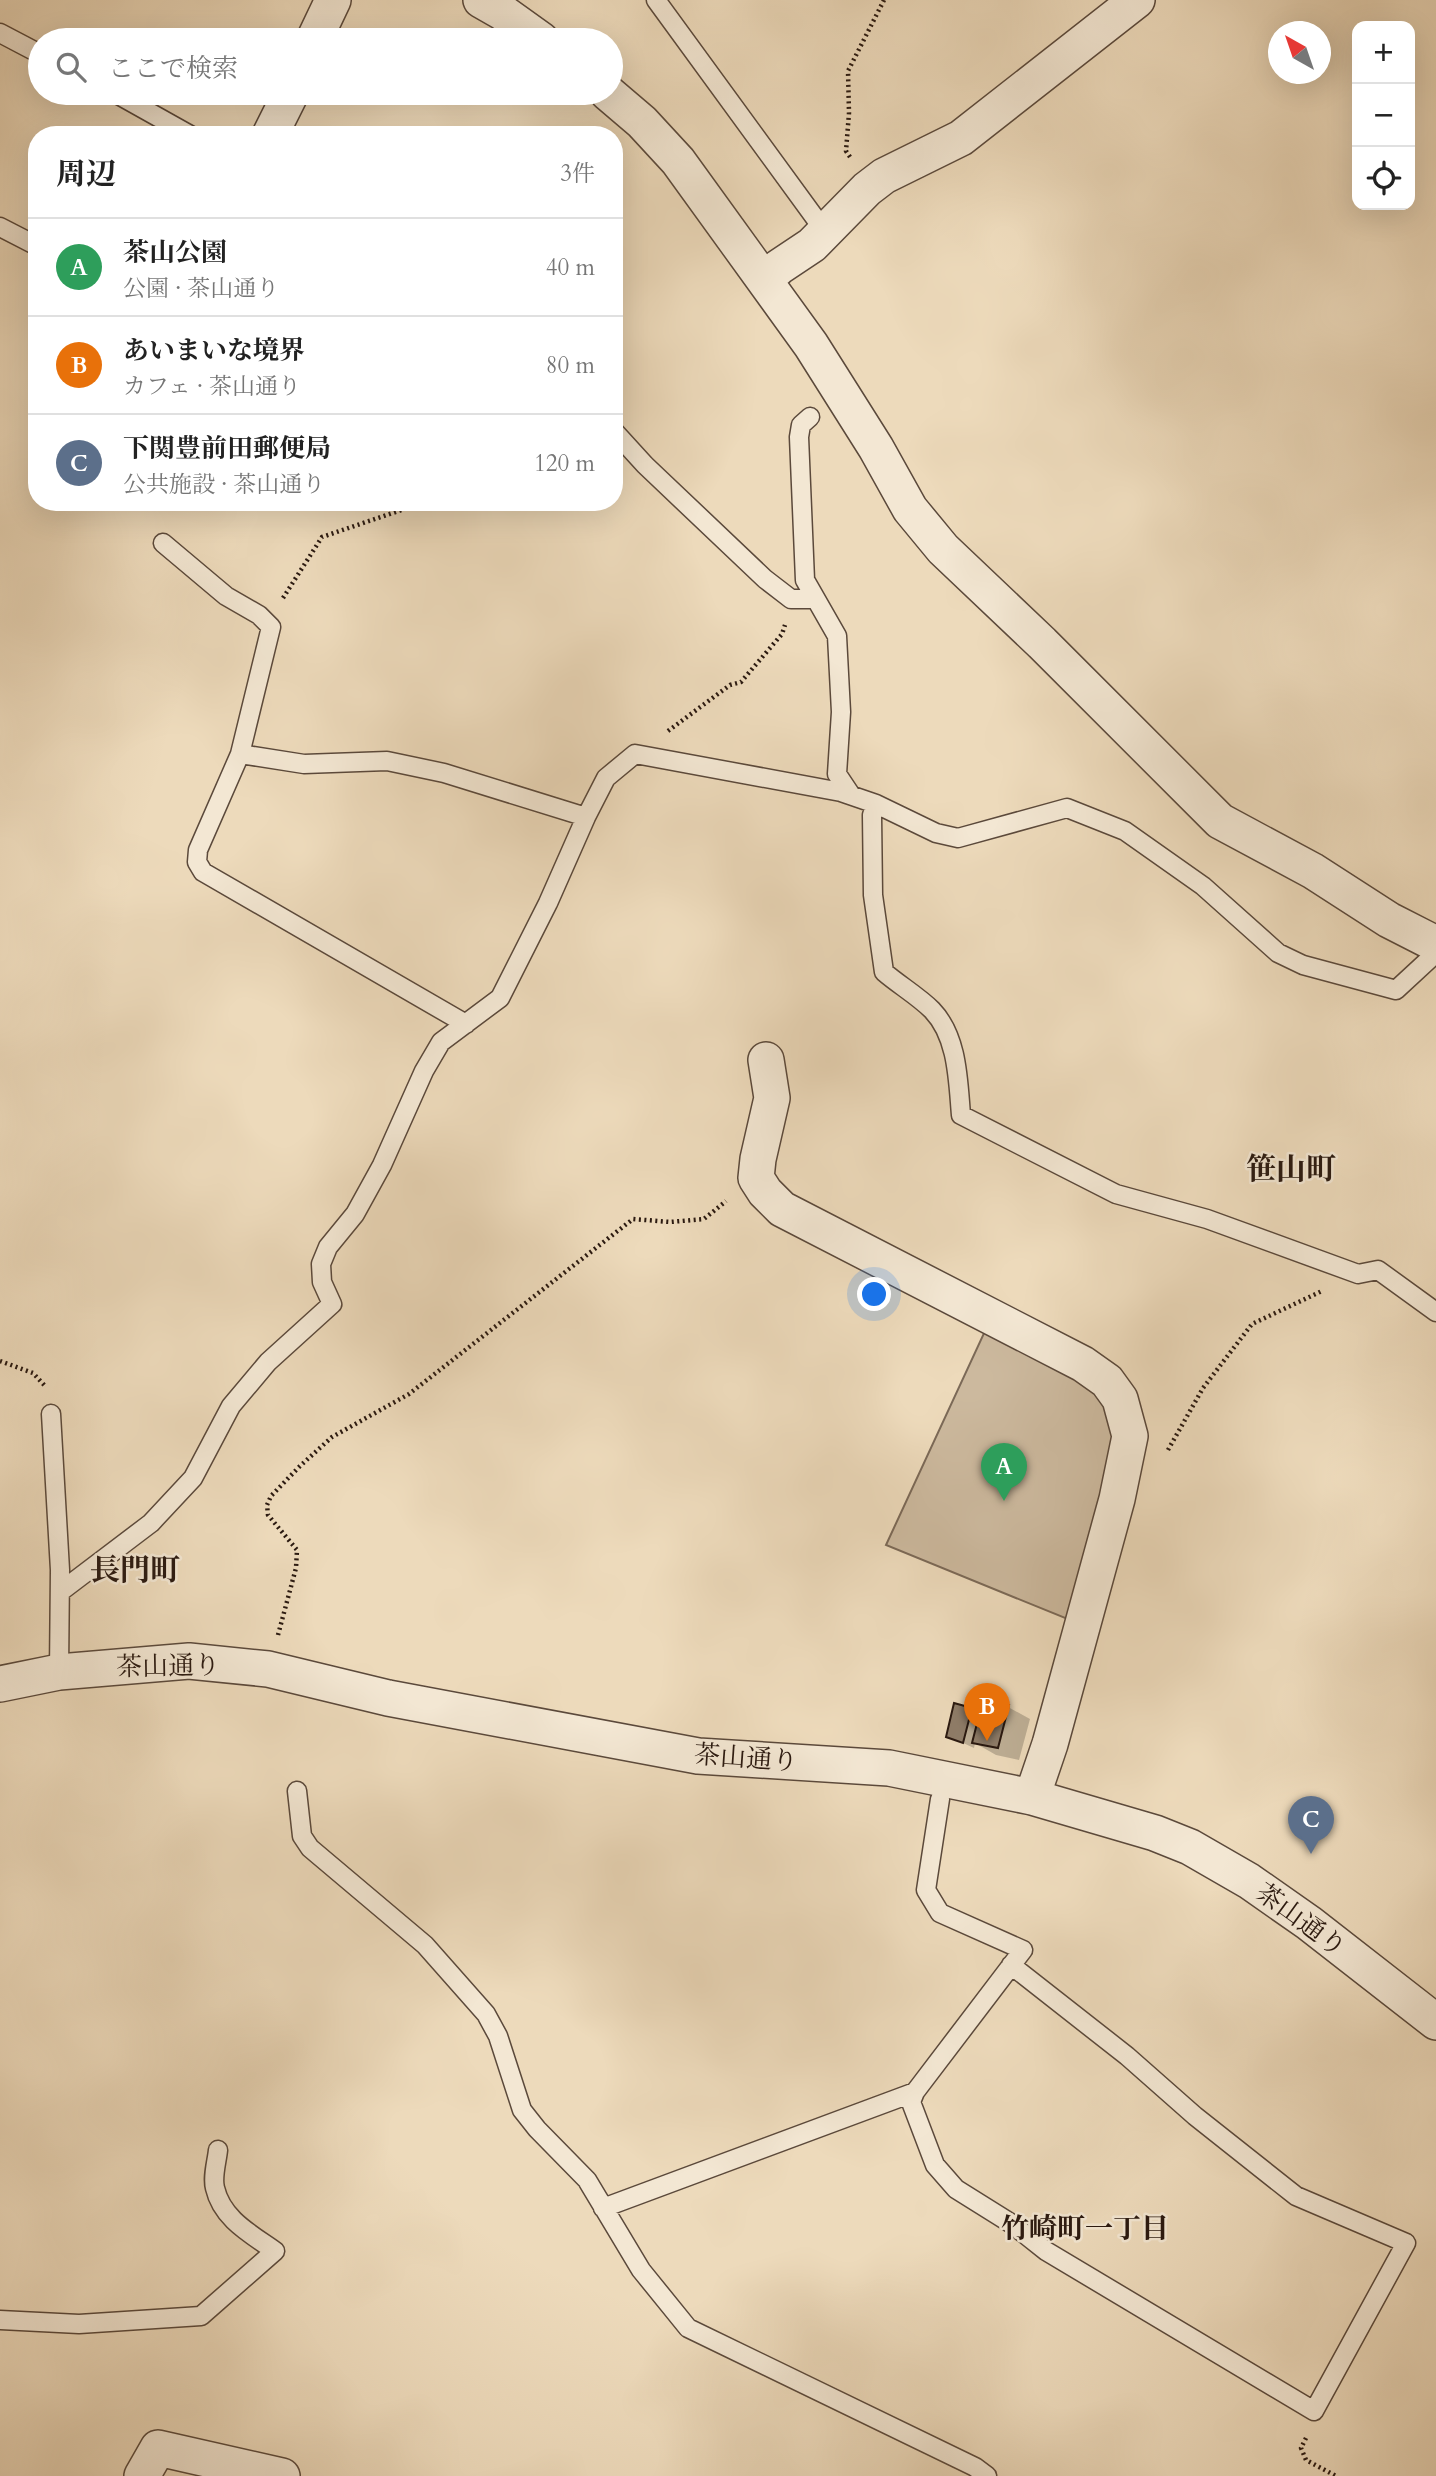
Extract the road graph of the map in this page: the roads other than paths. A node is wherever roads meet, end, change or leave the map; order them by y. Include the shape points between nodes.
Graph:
1 (333, 0) edge
2 (481, 0) edge
3 (656, 0) edge
4 (1137, 0) edge
5 (320, 28) edge
6 (524, 28) edge
7 (0, 33) edge
8 (28, 48) edge
9 (136, 105) edge
10 (285, 105) edge
11 (622, 105) edge
12 (174, 126) edge
13 (274, 126) edge
14 (0, 226) edge
15 (826, 233) junction
16 (28, 241) edge
17 (765, 280) junction
18 (810, 417) dead end
19 (623, 441) edge
20 (163, 543) dead end
21 (814, 598) junction
22 (240, 754) junction
23 (851, 795) junction
24 (876, 804) junction
25 (586, 817) junction
26 (1436, 944) edge
27 (1436, 953) edge
28 (466, 1024) junction
29 (766, 1060) dead end
30 (1436, 1312) edge
31 (51, 1414) road end
32 (60, 1592) junction
33 (58, 1672) junction
34 (0, 1684) edge
35 (297, 1791) dead end
36 (1032, 1797) junction
37 (940, 1799) dead end
38 (1011, 1965) junction
39 (1436, 2022) edge
40 (915, 2092) junction
41 (218, 2150) dead end
42 (604, 2208) junction
43 (0, 2320) edge
44 (142, 2476) edge
45 (282, 2476) edge
46 (987, 2476) edge

1 - 5 street
2 - 6 street
3 - 15 lane
4 - 15 street via 961,138 884,176
7 - 8 lane
9 - 12 lane
10 - 13 street
11 - 17 street via 678,161
14 - 16 lane
15 - 17 street
17 - 26 street via 876,448 909,509 943,549 1220,821
18 - 21 lane via 801,425 800,478 805,580
19 - 21 lane via 765,579 791,599
20 - 22 lane via 271,627
21 - 23 lane via 837,636 841,712 837,774
22 - 25 lane via 304,764 387,761 444,773
22 - 28 lane via 198,850 197,862 203,872
23 - 24 lane
23 - 25 lane via 635,754 606,778
24 - 27 lane via 936,833 958,838 1067,808 1125,831 1203,886 1278,953 1303,965 1384,987 1396,990
24 - 30 lane via 872,815 873,895 884,972 933,1011 944,1028 956,1064 961,1115 1116,1194 1207,1219 1358,1274 1378,1270
25 - 28 lane via 500,998
28 - 32 lane via 441,1042 382,1166 355,1214 328,1247 321,1264 322,1282 332,1304 268,1362 231,1406 193,1478 151,1523
29 - 36 street via 772,1098 756,1178 782,1209 1083,1364 1107,1381 1120,1399 1130,1436 1117,1499
31 - 32 lane
32 - 33 lane
33 - 34 street, 茶山通り
33 - 36 street, 茶山通り via 188,1661 268,1669 388,1698 698,1756 889,1768
35 - 42 lane via 302,1836 310,1848 425,1945 486,2014 498,2036 522,2110 587,2180
36 - 39 street, 茶山通り via 1129,1824 1190,1847 1309,1923
37 - 38 lane via 926,1890 940,1913 1023,1950
38 - 40 lane
38 - 40 lane via 1296,2196 1406,2244 1314,2411 1045,2251 956,2189 935,2165 911,2102
40 - 42 lane
41 - 43 lane via 214,2187 222,2206 230,2218 275,2251 201,2316 79,2324
42 - 46 lane via 641,2270 688,2328
44 - 45 street via 158,2448

